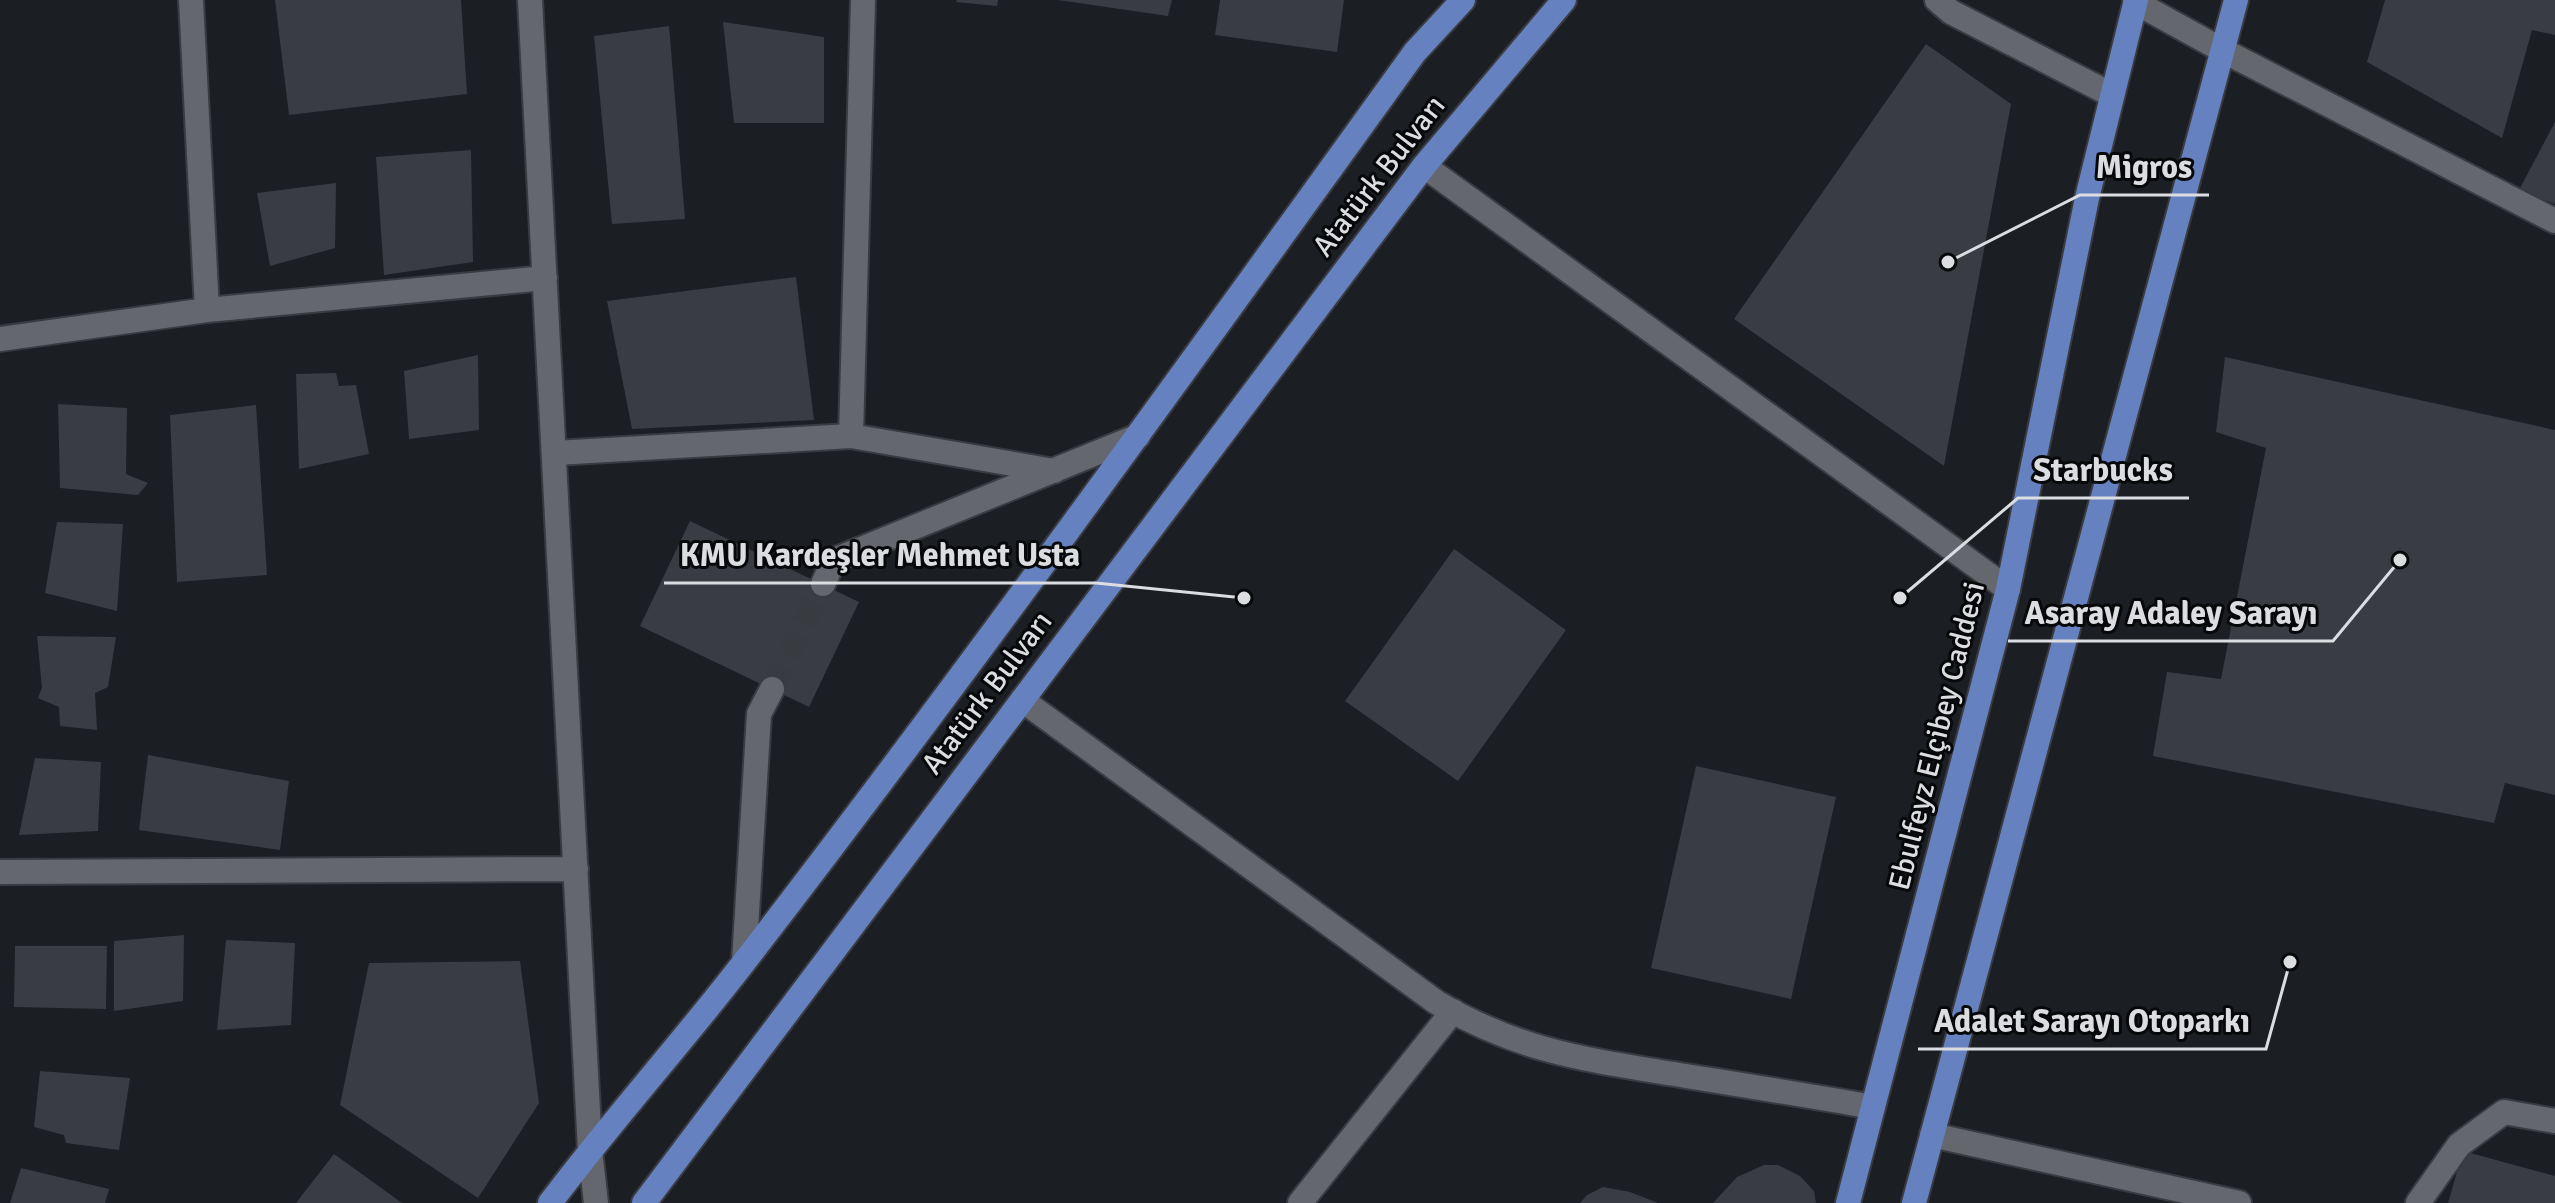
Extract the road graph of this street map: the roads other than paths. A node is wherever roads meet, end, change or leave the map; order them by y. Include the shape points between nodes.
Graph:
1 (191, 0) edge
2 (530, 0) edge
3 (863, 0) edge
4 (1463, 0) edge
5 (1564, 0) edge
6 (1937, 0) edge
7 (2236, 0) edge
8 (2136, 1) edge
9 (2222, 50) junction
10 (2112, 95) junction
11 (1424, 166) junction
12 (2555, 221) edge
13 (545, 278) junction
14 (207, 310) junction
15 (0, 339) edge
16 (851, 436) junction
17 (1138, 436) junction
18 (555, 453) junction
19 (1054, 471) junction
20 (823, 584) tunnel mouth
21 (2008, 589) junction
22 (772, 689) tunnel mouth
23 (1022, 700) junction
24 (576, 869) junction
25 (0, 872) edge
26 (744, 962) junction
27 (1453, 1011) junction
28 (1873, 1107) junction
29 (2555, 1121) edge
30 (1932, 1135) junction
31 (590, 1150) junction
32 (550, 1203) edge
33 (596, 1203) edge
34 (644, 1203) edge
35 (1300, 1203) edge
36 (1848, 1203) edge
37 (1914, 1203) edge
38 (2239, 1203) edge
39 (2418, 1203) edge

1 - 14 street
2 - 13 street
3 - 16 street
4 - 17 main road, Atatürk Bulvarı via 1415,52
5 - 11 main road, Atatürk Bulvarı
6 - 10 street
7 - 9 main road
8 - 9 street
8 - 10 main road, Ebulfeyz Elçibey Caddesi
9 - 12 street
9 - 30 main road
10 - 21 main road, Ebulfeyz Elçibey Caddesi
11 - 21 street
11 - 23 main road, Atatürk Bulvarı
13 - 14 street
13 - 18 street
14 - 15 street
16 - 18 street
16 - 19 street
17 - 19 street
17 - 26 main road, Atatürk Bulvarı
18 - 24 street
19 - 20 street via 834,560
21 - 28 main road, Ebulfeyz Elçibey Caddesi
22 - 26 street via 759,714
23 - 27 street
23 - 34 main road, Atatürk Bulvarı
24 - 25 street
24 - 31 street
26 - 31 main road, Atatürk Bulvarı
27 - 28 street via 1505,1037 1571,1057
27 - 35 street
28 - 36 main road, Ebulfeyz Elçibey Caddesi
29 - 39 street via 2504,1112 2459,1145
30 - 37 main road
30 - 38 street
31 - 32 main road, Atatürk Bulvarı
31 - 33 street

